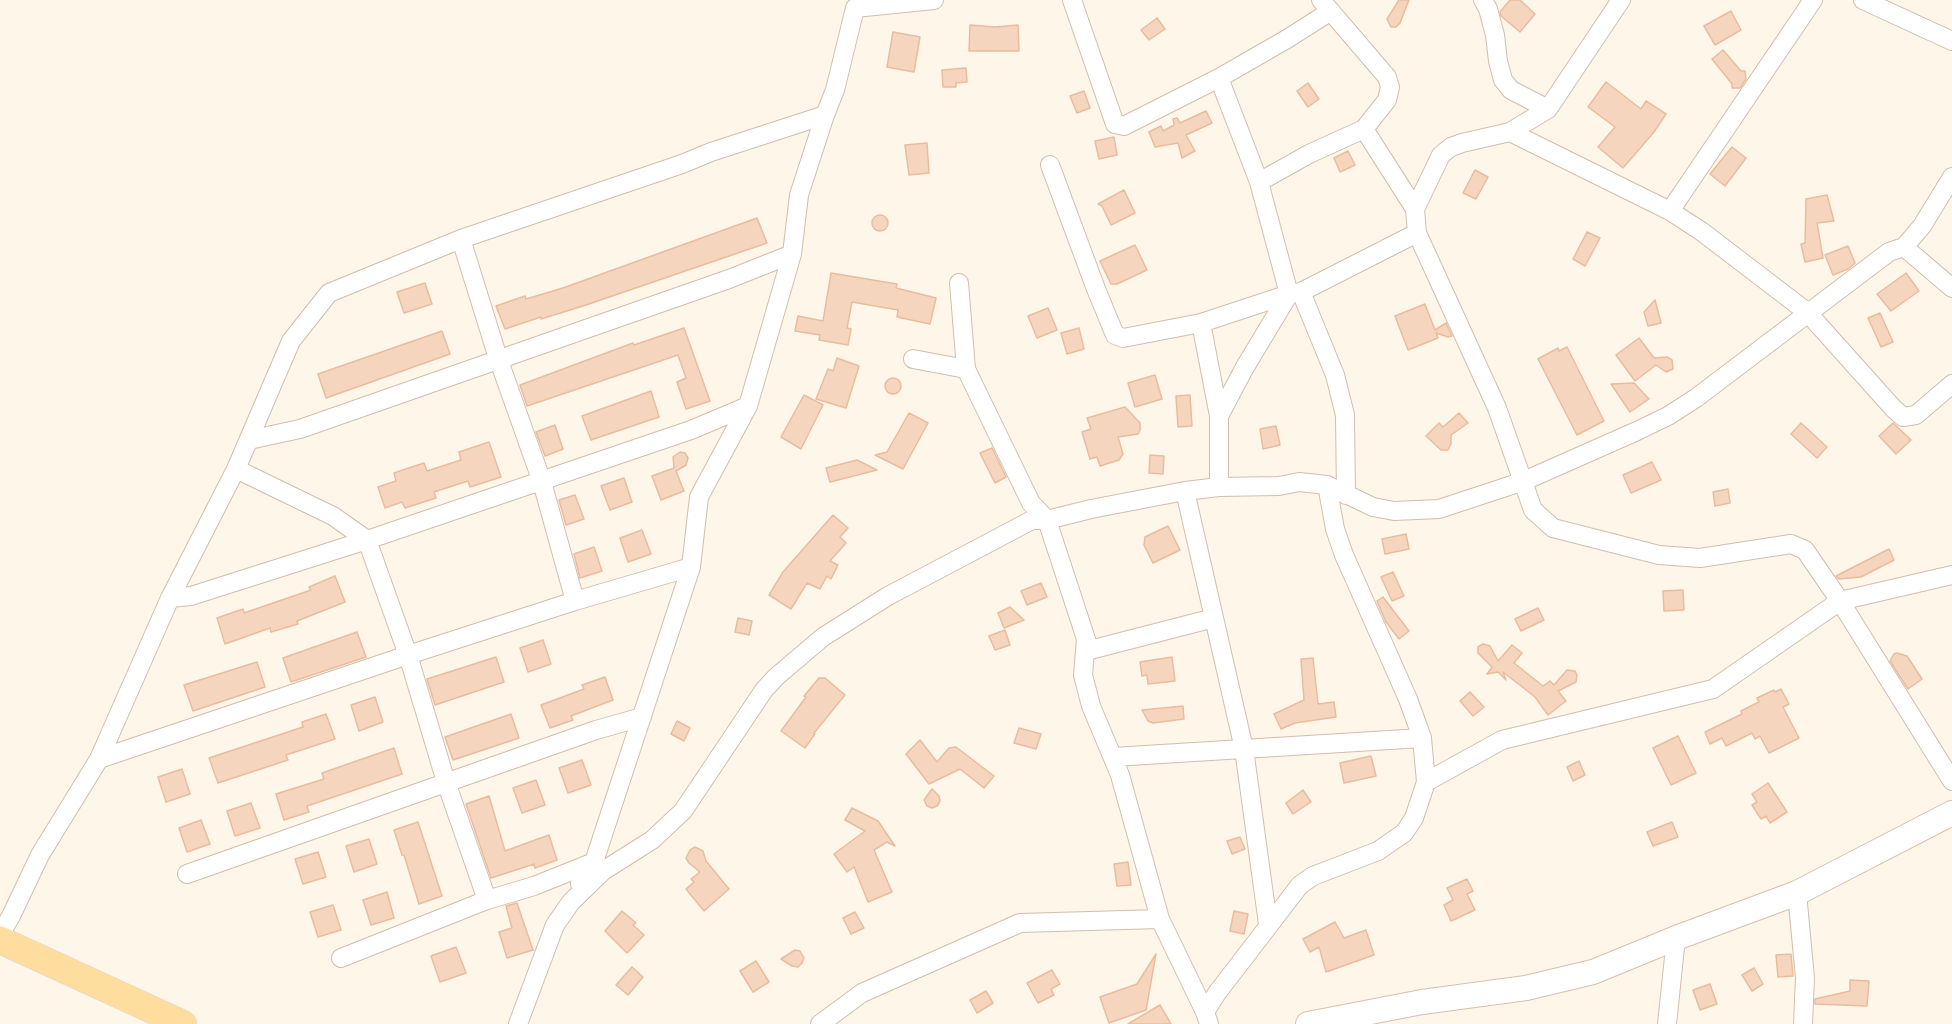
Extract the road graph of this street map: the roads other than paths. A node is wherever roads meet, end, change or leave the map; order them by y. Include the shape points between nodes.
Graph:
1 (934, 0) edge
2 (1072, 0) edge
3 (1483, 0) edge
4 (1621, 0) edge
5 (1813, 0) edge
6 (1863, 0) edge
7 (856, 4) edge
8 (1326, 5) edge
9 (1952, 41) edge
10 (1219, 78) junction
11 (1548, 109) junction
12 (825, 115) junction
13 (1364, 129) junction
14 (1510, 132) junction
15 (1050, 165) dead end
16 (1952, 177) edge
17 (1258, 182) junction
18 (1414, 209) junction
19 (1670, 211) junction
20 (1417, 233) junction
21 (460, 239) junction
22 (1904, 247) junction
23 (792, 254) junction
24 (959, 284) dead end
25 (1952, 288) edge
26 (1295, 293) junction
27 (1808, 312) junction
28 (1201, 323) junction
29 (498, 358) junction
30 (913, 359) dead end
31 (966, 369) junction
32 (1952, 384) edge
33 (748, 406) junction
34 (1220, 416) junction
35 (249, 440) junction
36 (236, 470) junction
37 (1524, 481) junction
38 (542, 482) junction
39 (1327, 485) junction
40 (1219, 487) junction
41 (1185, 491) junction
42 (1346, 495) junction
43 (1047, 520) junction
44 (367, 540) junction
45 (691, 567) junction
46 (1952, 575) edge
47 (171, 598) junction
48 (575, 601) junction
49 (1840, 601) junction
50 (1214, 618) junction
51 (1086, 651) junction
52 (408, 655) junction
53 (642, 717) junction
54 (1422, 738) junction
55 (1244, 749) junction
56 (1113, 757) junction
57 (99, 759) junction
58 (1952, 781) edge
59 (446, 782) junction
60 (1426, 782) junction
61 (1952, 813) edge
62 (594, 862) junction
63 (186, 874) dead end
64 (1797, 893) junction
65 (487, 900) junction
66 (1160, 920) junction
67 (1268, 924) junction
68 (555, 925) junction
69 (0, 934) edge
70 (1676, 938) junction
71 (0, 940) edge
72 (341, 958) dead end
73 (1207, 1018) edge
74 (183, 1024) edge
75 (518, 1024) edge
76 (820, 1024) edge
77 (1308, 1024) edge
78 (1667, 1024) edge
79 (1803, 1024) edge

1 - 7 street
2 - 10 street via 1115,124 1124,126
3 - 11 street via 1495,35 1503,80 1510,90
4 - 11 street
5 - 19 street
6 - 9 street
7 - 12 street
8 - 10 street via 1287,39
8 - 13 street via 1387,77 1387,100
10 - 17 street
11 - 14 street
12 - 21 street
12 - 23 street via 800,195
13 - 17 street
13 - 18 street
14 - 18 street via 1462,143 1441,155
14 - 19 street
15 - 28 street via 1115,334 1123,338
16 - 22 street
17 - 26 street
18 - 20 street
19 - 27 street
20 - 26 street
20 - 37 street via 1497,408
21 - 29 street
21 - 35 street via 329,293 291,340
22 - 25 street
22 - 27 street via 1888,252
23 - 29 street
23 - 33 street
24 - 31 street
26 - 28 street
26 - 34 street via 1245,367
26 - 42 street via 1335,375 1345,415
27 - 32 street via 1903,417 1916,415
27 - 37 street via 1668,416
28 - 34 street
29 - 35 street via 300,429
29 - 38 street
30 - 31 street
31 - 43 street via 1031,503
33 - 38 street
33 - 45 street via 699,498
34 - 40 street
35 - 36 street
36 - 44 street via 333,516
36 - 47 street
37 - 42 street via 1439,509 1394,511
37 - 49 street via 1533,510 1553,528 1659,555 1700,558 1791,544 1805,550
38 - 44 street
38 - 48 street
39 - 40 street via 1299,482
39 - 42 street
39 - 54 street via 1344,555
40 - 41 street
41 - 43 street
41 - 50 street
43 - 51 street via 1086,639
43 - 68 street via 1032,520 888,596 823,637 764,690 683,812 652,840 603,871 571,902
44 - 47 street via 191,596
44 - 52 street
45 - 48 street
45 - 53 street
46 - 49 street
47 - 57 street
48 - 52 street
49 - 58 street
49 - 60 street via 1713,689 1502,740
50 - 51 street
50 - 55 street
51 - 56 street via 1083,675 1091,706
52 - 57 street
52 - 59 street
53 - 59 street
53 - 62 street
54 - 55 street
54 - 60 street
55 - 56 street
55 - 67 street
56 - 66 street
57 - 69 street via 40,855
59 - 63 street
59 - 65 street
60 - 67 street via 1414,818 1404,833 1378,851 1306,880
61 - 64 street
62 - 65 street
62 - 68 street
64 - 70 street
64 - 79 street via 1805,978
65 - 72 street
66 - 73 street
66 - 76 street via 1020,923 862,993
67 - 73 street via 1217,993
68 - 75 street
70 - 77 street via 1570,979
70 - 78 street
71 - 74 main road

